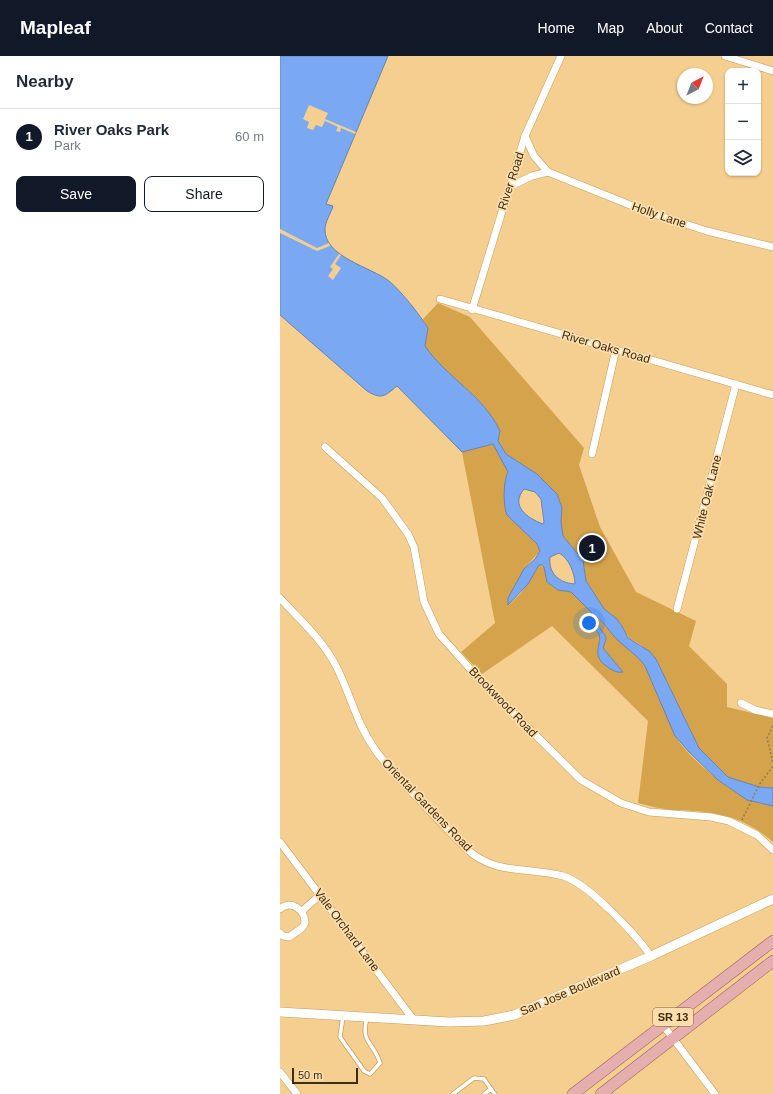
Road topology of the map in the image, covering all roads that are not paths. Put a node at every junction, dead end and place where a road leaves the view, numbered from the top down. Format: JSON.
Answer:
{"nodes":[{"id":1,"x":560,"y":56,"type":"edge"},
{"id":2,"x":725,"y":56,"type":"edge"},
{"id":3,"x":773,"y":71,"type":"edge"},
{"id":4,"x":526,"y":136,"type":"junction"},
{"id":5,"x":548,"y":172,"type":"junction"},
{"id":6,"x":509,"y":187,"type":"junction"},
{"id":7,"x":773,"y":247,"type":"edge"},
{"id":8,"x":440,"y":299,"type":"dead end"},
{"id":9,"x":472,"y":310,"type":"junction"},
{"id":10,"x":616,"y":350,"type":"junction"},
{"id":11,"x":736,"y":384,"type":"junction"},
{"id":12,"x":773,"y":395,"type":"edge"},
{"id":13,"x":324,"y":447,"type":"dead end"},
{"id":14,"x":592,"y":454,"type":"dead end"},
{"id":15,"x":280,"y":598,"type":"edge"},
{"id":16,"x":677,"y":609,"type":"dead end"},
{"id":17,"x":741,"y":702,"type":"dead end"},
{"id":18,"x":773,"y":714,"type":"edge"},
{"id":19,"x":280,"y":842,"type":"edge"},
{"id":20,"x":773,"y":850,"type":"edge"},
{"id":21,"x":320,"y":895,"type":"junction"},
{"id":22,"x":773,"y":899,"type":"edge"},
{"id":23,"x":280,"y":909,"type":"edge"},
{"id":24,"x":302,"y":911,"type":"junction"},
{"id":25,"x":280,"y":933,"type":"edge"},
{"id":26,"x":773,"y":941,"type":"edge"},
{"id":27,"x":651,"y":956,"type":"junction"},
{"id":28,"x":773,"y":961,"type":"edge"},
{"id":29,"x":280,"y":1012,"type":"edge"},
{"id":30,"x":343,"y":1016,"type":"junction"},
{"id":31,"x":367,"y":1017,"type":"junction"},
{"id":32,"x":413,"y":1019,"type":"junction"},
{"id":33,"x":663,"y":1025,"type":"junction"},
{"id":34,"x":673,"y":1039,"type":"junction"},
{"id":35,"x":280,"y":1072,"type":"edge"},
{"id":36,"x":491,"y":1089,"type":"junction"},
{"id":37,"x":297,"y":1094,"type":"edge"},
{"id":38,"x":453,"y":1094,"type":"edge"},
{"id":39,"x":484,"y":1094,"type":"edge"},
{"id":40,"x":495,"y":1094,"type":"edge"},
{"id":41,"x":574,"y":1094,"type":"edge"},
{"id":42,"x":601,"y":1094,"type":"edge"},
{"id":43,"x":716,"y":1094,"type":"edge"}],
"edges":[{"from":1,"to":4,"type":"street","name":"River Road"},
{"from":2,"to":3,"type":"street"},
{"from":4,"to":5,"type":"street","name":"Holly Lane"},
{"from":4,"to":6,"type":"street","name":"River Road"},
{"from":5,"to":6,"type":"street"},
{"from":5,"to":7,"type":"street","name":"Holly Lane"},
{"from":6,"to":9,"type":"street","name":"River Road"},
{"from":8,"to":9,"type":"street","name":"River Oaks Road"},
{"from":9,"to":10,"type":"street","name":"River Oaks Road"},
{"from":10,"to":11,"type":"street","name":"River Oaks Road"},
{"from":10,"to":14,"type":"street"},
{"from":11,"to":12,"type":"street","name":"River Oaks Road"},
{"from":11,"to":16,"type":"street","name":"White Oak Lane"},
{"from":13,"to":20,"type":"street","name":"Brookwood Road"},
{"from":15,"to":27,"type":"street","name":"Oriental Gardens Road"},
{"from":17,"to":18,"type":"street"},
{"from":19,"to":21,"type":"street","name":"Vale Orchard Lane"},
{"from":21,"to":24,"type":"street"},
{"from":21,"to":32,"type":"street","name":"Vale Orchard Lane"},
{"from":22,"to":27,"type":"street","name":"San Jose Boulevard"},
{"from":23,"to":24,"type":"street"},
{"from":24,"to":25,"type":"street"},
{"from":26,"to":33,"type":"main road","number":"SR 13"},
{"from":27,"to":32,"type":"street","name":"San Jose Boulevard"},
{"from":28,"to":34,"type":"main road","number":"SR 13"},
{"from":29,"to":30,"type":"street","name":"San Jose Boulevard"},
{"from":30,"to":31,"type":"street","name":"San Jose Boulevard"},
{"from":30,"to":31,"type":"lane"},
{"from":31,"to":32,"type":"street","name":"San Jose Boulevard"},
{"from":33,"to":34,"type":"street"},
{"from":33,"to":41,"type":"main road","number":"SR 13"},
{"from":34,"to":42,"type":"main road","number":"SR 13"},
{"from":34,"to":43,"type":"street"},
{"from":35,"to":37,"type":"street"},
{"from":36,"to":38,"type":"lane"},
{"from":36,"to":39,"type":"lane"},
{"from":36,"to":40,"type":"lane"}]}
